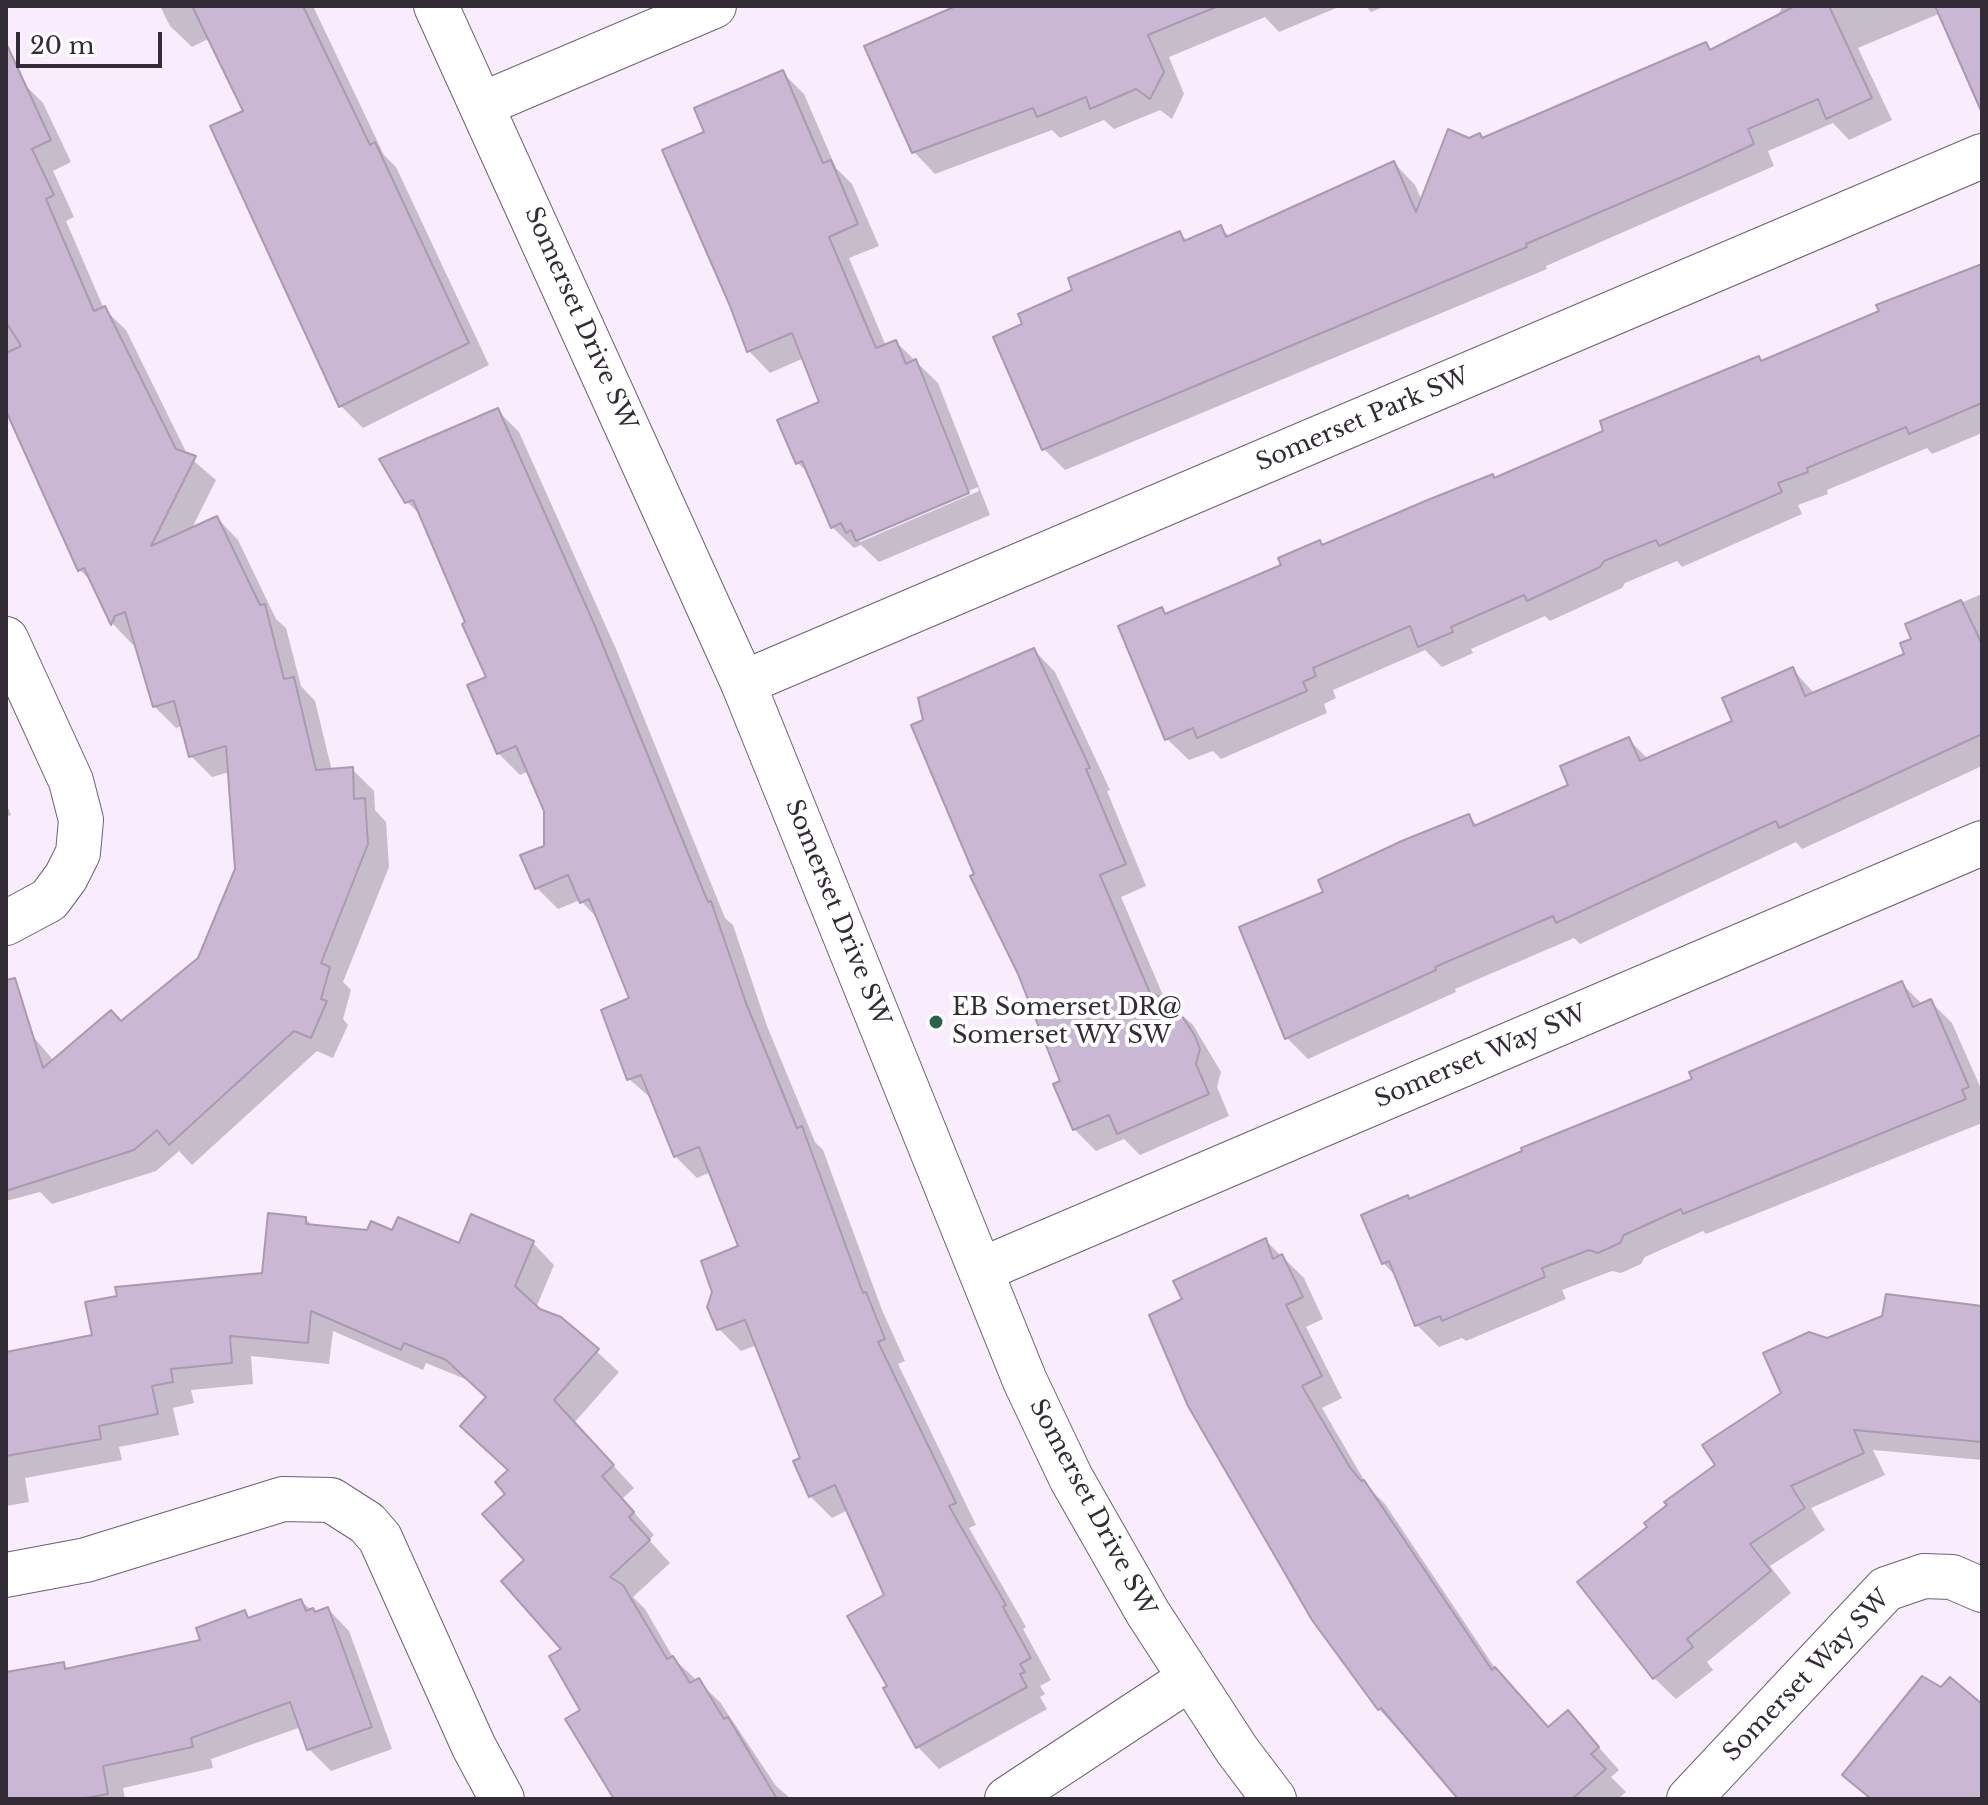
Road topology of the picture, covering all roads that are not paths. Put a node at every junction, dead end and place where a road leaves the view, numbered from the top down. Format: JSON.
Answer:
{"nodes":[{"id":1,"x":436,"y":6,"type":"edge"},
{"id":2,"x":714,"y":6,"type":"edge"},
{"id":3,"x":483,"y":104,"type":"junction"},
{"id":4,"x":1982,"y":156,"type":"edge"},
{"id":5,"x":6,"y":639,"type":"edge"},
{"id":6,"x":743,"y":683,"type":"junction"},
{"id":7,"x":1982,"y":843,"type":"edge"},
{"id":8,"x":6,"y":923,"type":"edge"},
{"id":9,"x":981,"y":1270,"type":"junction"},
{"id":10,"x":6,"y":1575,"type":"edge"},
{"id":11,"x":1982,"y":1590,"type":"edge"},
{"id":12,"x":1189,"y":1679,"type":"junction"},
{"id":13,"x":502,"y":1799,"type":"edge"},
{"id":14,"x":1007,"y":1799,"type":"edge"},
{"id":15,"x":1274,"y":1799,"type":"edge"},
{"id":16,"x":1689,"y":1799,"type":"edge"}],
"edges":[{"from":1,"to":3,"type":"street","name":"Somerset Drive SW"},
{"from":2,"to":3,"type":"street"},
{"from":3,"to":6,"type":"street","name":"Somerset Drive SW"},
{"from":4,"to":6,"type":"street","name":"Somerset Park SW"},
{"from":5,"to":8,"type":"street"},
{"from":6,"to":9,"type":"street","name":"Somerset Drive SW"},
{"from":7,"to":9,"type":"street","name":"Somerset Way SW"},
{"from":9,"to":12,"type":"street","name":"Somerset Drive SW"},
{"from":10,"to":13,"type":"street"},
{"from":11,"to":16,"type":"street","name":"Somerset Way SW"},
{"from":12,"to":14,"type":"street"},
{"from":12,"to":15,"type":"street","name":"Somerset Drive SW"}]}
